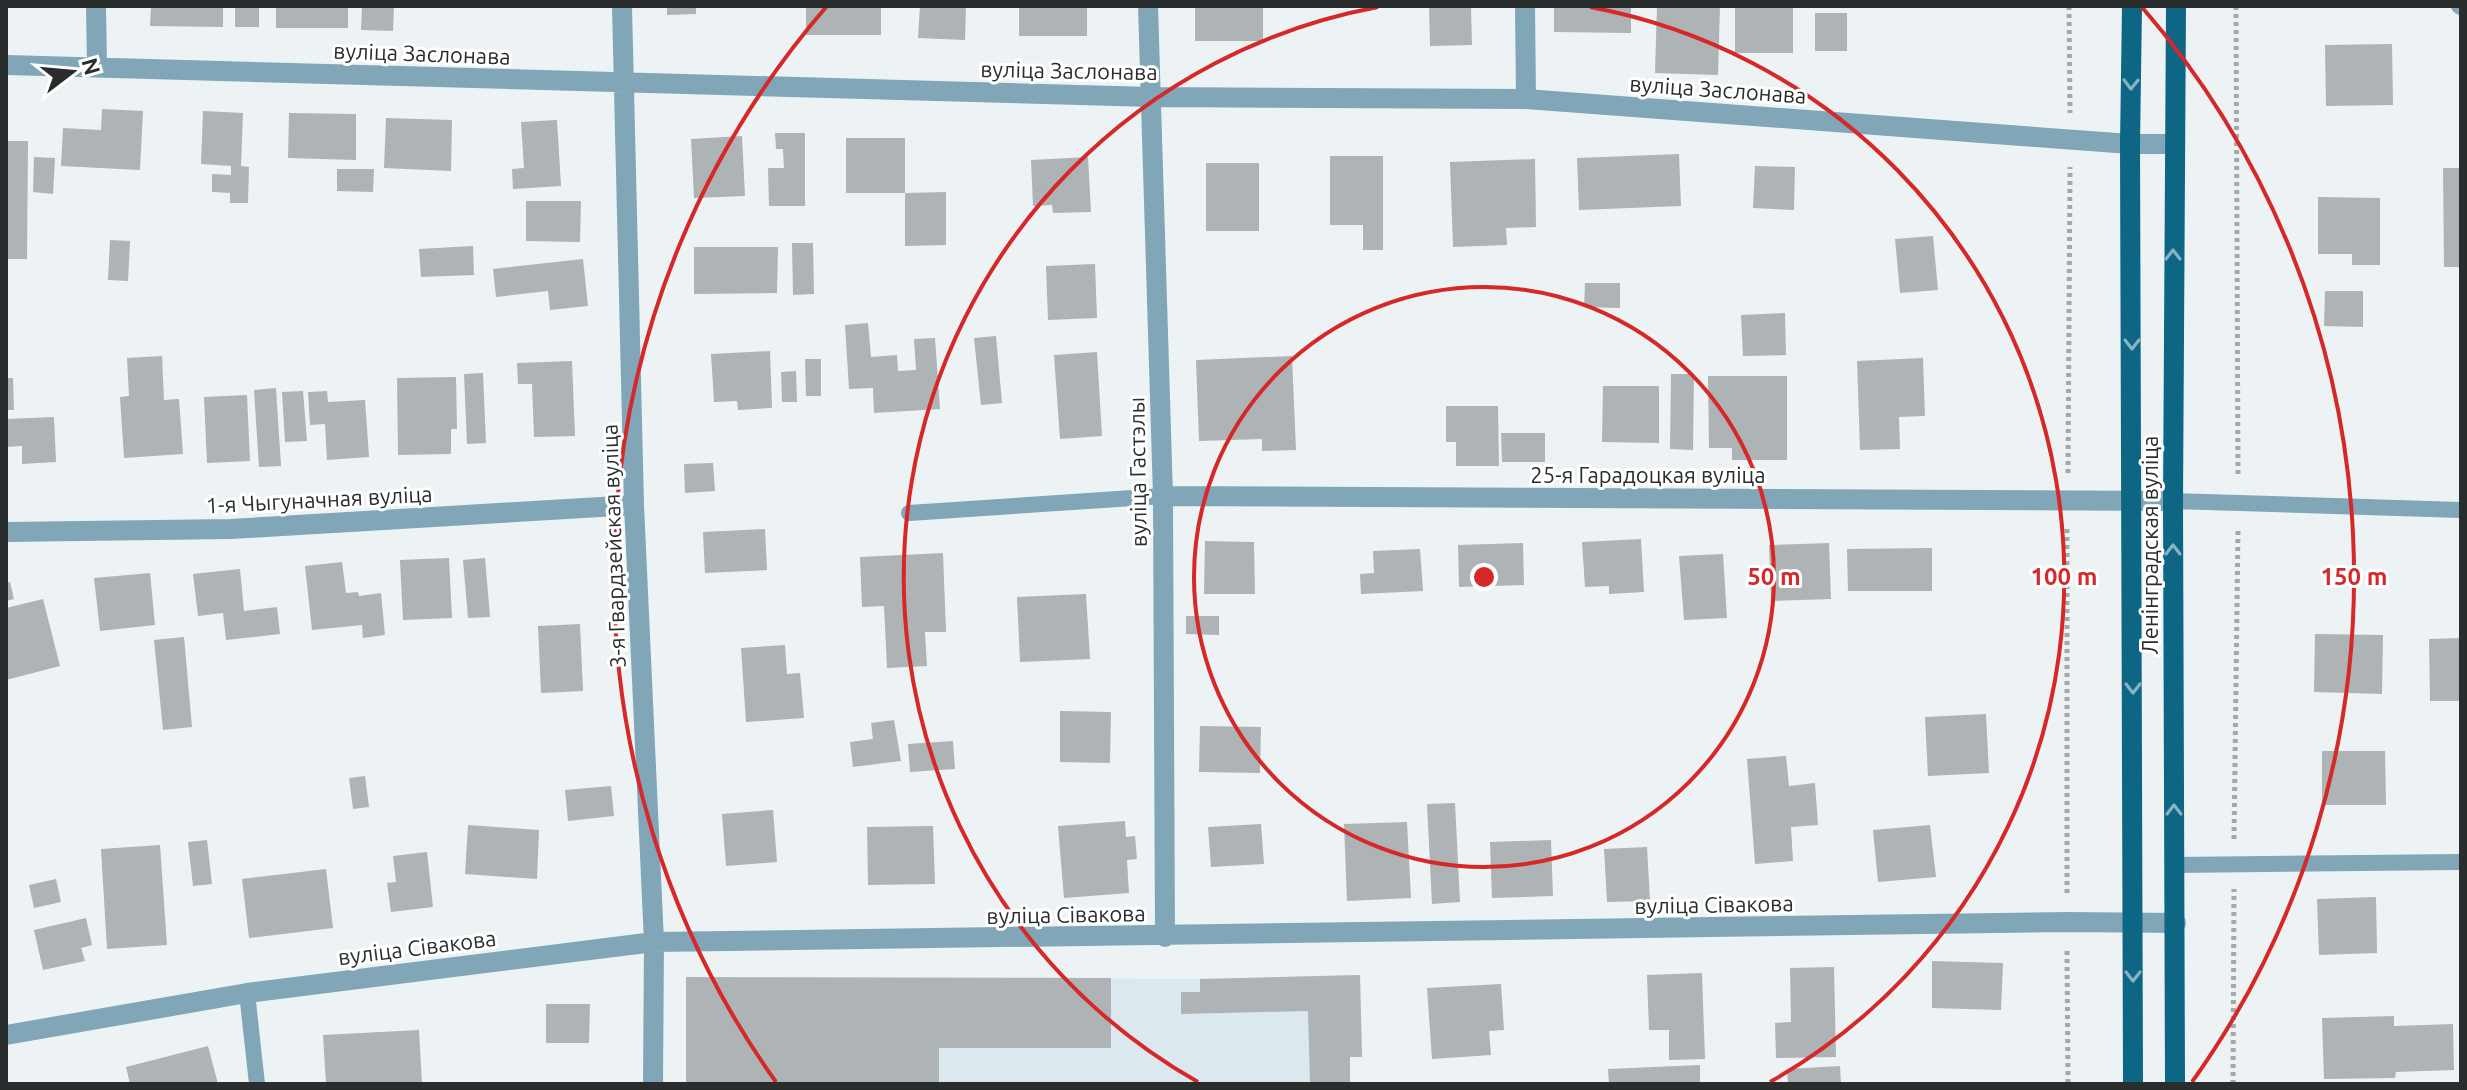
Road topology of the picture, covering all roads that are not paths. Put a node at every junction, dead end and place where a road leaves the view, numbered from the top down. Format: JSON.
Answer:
{"nodes":[{"id":1,"x":96,"y":6,"type":"edge"},
{"id":2,"x":622,"y":6,"type":"edge"},
{"id":3,"x":1148,"y":6,"type":"edge"},
{"id":4,"x":1525,"y":6,"type":"edge"},
{"id":5,"x":2132,"y":6,"type":"edge"},
{"id":6,"x":2176,"y":6,"type":"edge"},
{"id":7,"x":6,"y":65,"type":"edge"},
{"id":8,"x":97,"y":66,"type":"junction"},
{"id":9,"x":622,"y":83,"type":"junction"},
{"id":10,"x":1151,"y":97,"type":"junction"},
{"id":11,"x":1526,"y":99,"type":"junction"},
{"id":12,"x":2130,"y":144,"type":"junction"},
{"id":13,"x":2174,"y":144,"type":"junction"},
{"id":14,"x":1163,"y":496,"type":"junction"},
{"id":15,"x":2133,"y":500,"type":"junction"},
{"id":16,"x":2173,"y":501,"type":"junction"},
{"id":17,"x":634,"y":505,"type":"junction"},
{"id":18,"x":2461,"y":510,"type":"edge"},
{"id":19,"x":909,"y":513,"type":"dead end"},
{"id":20,"x":6,"y":532,"type":"edge"},
{"id":21,"x":2461,"y":862,"type":"edge"},
{"id":22,"x":2174,"y":865,"type":"junction"},
{"id":23,"x":2134,"y":923,"type":"junction"},
{"id":24,"x":2176,"y":923,"type":"junction"},
{"id":25,"x":1165,"y":937,"type":"junction"},
{"id":26,"x":654,"y":942,"type":"junction"},
{"id":27,"x":247,"y":993,"type":"junction"},
{"id":28,"x":6,"y":1035,"type":"edge"},
{"id":29,"x":257,"y":1084,"type":"edge"},
{"id":30,"x":653,"y":1084,"type":"edge"},
{"id":31,"x":2133,"y":1084,"type":"edge"},
{"id":32,"x":2175,"y":1084,"type":"edge"}],
"edges":[{"from":1,"to":8,"type":"street"},
{"from":2,"to":9,"type":"street","name":"3-я Гвардзейская вуліца"},
{"from":3,"to":10,"type":"street","name":"вуліца Гастэлы"},
{"from":4,"to":11,"type":"street"},
{"from":5,"to":12,"type":"main road","name":"Ленінградская вуліца","one_way":true},
{"from":6,"to":13,"type":"main road","name":"Ленінградская вуліца"},
{"from":7,"to":8,"type":"street","name":"вуліца Заслонава"},
{"from":8,"to":9,"type":"street","name":"вуліца Заслонава"},
{"from":9,"to":10,"type":"street","name":"вуліца Заслонава"},
{"from":9,"to":17,"type":"street","name":"3-я Гвардзейская вуліца"},
{"from":10,"to":11,"type":"street","name":"вуліца Заслонава"},
{"from":10,"to":14,"type":"street","name":"вуліца Гастэлы"},
{"from":11,"to":12,"type":"street","name":"вуліца Заслонава"},
{"from":12,"to":13,"type":"street","name":"вуліца Заслонава"},
{"from":12,"to":15,"type":"main road","name":"Ленінградская вуліца","one_way":true},
{"from":16,"to":13,"type":"main road","name":"Ленінградская вуліца","one_way":true},
{"from":14,"to":15,"type":"street","name":"25-я Гарадоцкая вуліца"},
{"from":14,"to":19,"type":"lane"},
{"from":14,"to":25,"type":"street","name":"вуліца Гастэлы"},
{"from":15,"to":16,"type":"street","name":"25-я Гарадоцкая вуліца"},
{"from":15,"to":23,"type":"main road","name":"Ленінградская вуліца","one_way":true},
{"from":16,"to":18,"type":"lane"},
{"from":22,"to":16,"type":"main road","name":"Ленінградская вуліца","one_way":true},
{"from":17,"to":20,"type":"street","name":"1-я Чыгуначная вуліца"},
{"from":17,"to":26,"type":"street","name":"3-я Гвардзейская вуліца"},
{"from":21,"to":22,"type":"lane"},
{"from":22,"to":24,"type":"main road","name":"Ленінградская вуліца"},
{"from":23,"to":24,"type":"street","name":"вуліца Сівакова"},
{"from":23,"to":25,"type":"street","name":"вуліца Сівакова"},
{"from":23,"to":31,"type":"main road","name":"Ленінградская вуліца","one_way":true},
{"from":24,"to":32,"type":"main road","name":"Ленінградская вуліца"},
{"from":25,"to":26,"type":"street","name":"вуліца Сівакова"},
{"from":26,"to":27,"type":"street","name":"вуліца Сівакова"},
{"from":26,"to":30,"type":"street","name":"3-я Гвардзейская вуліца"},
{"from":27,"to":28,"type":"street","name":"вуліца Сівакова"},
{"from":27,"to":29,"type":"lane"}]}
